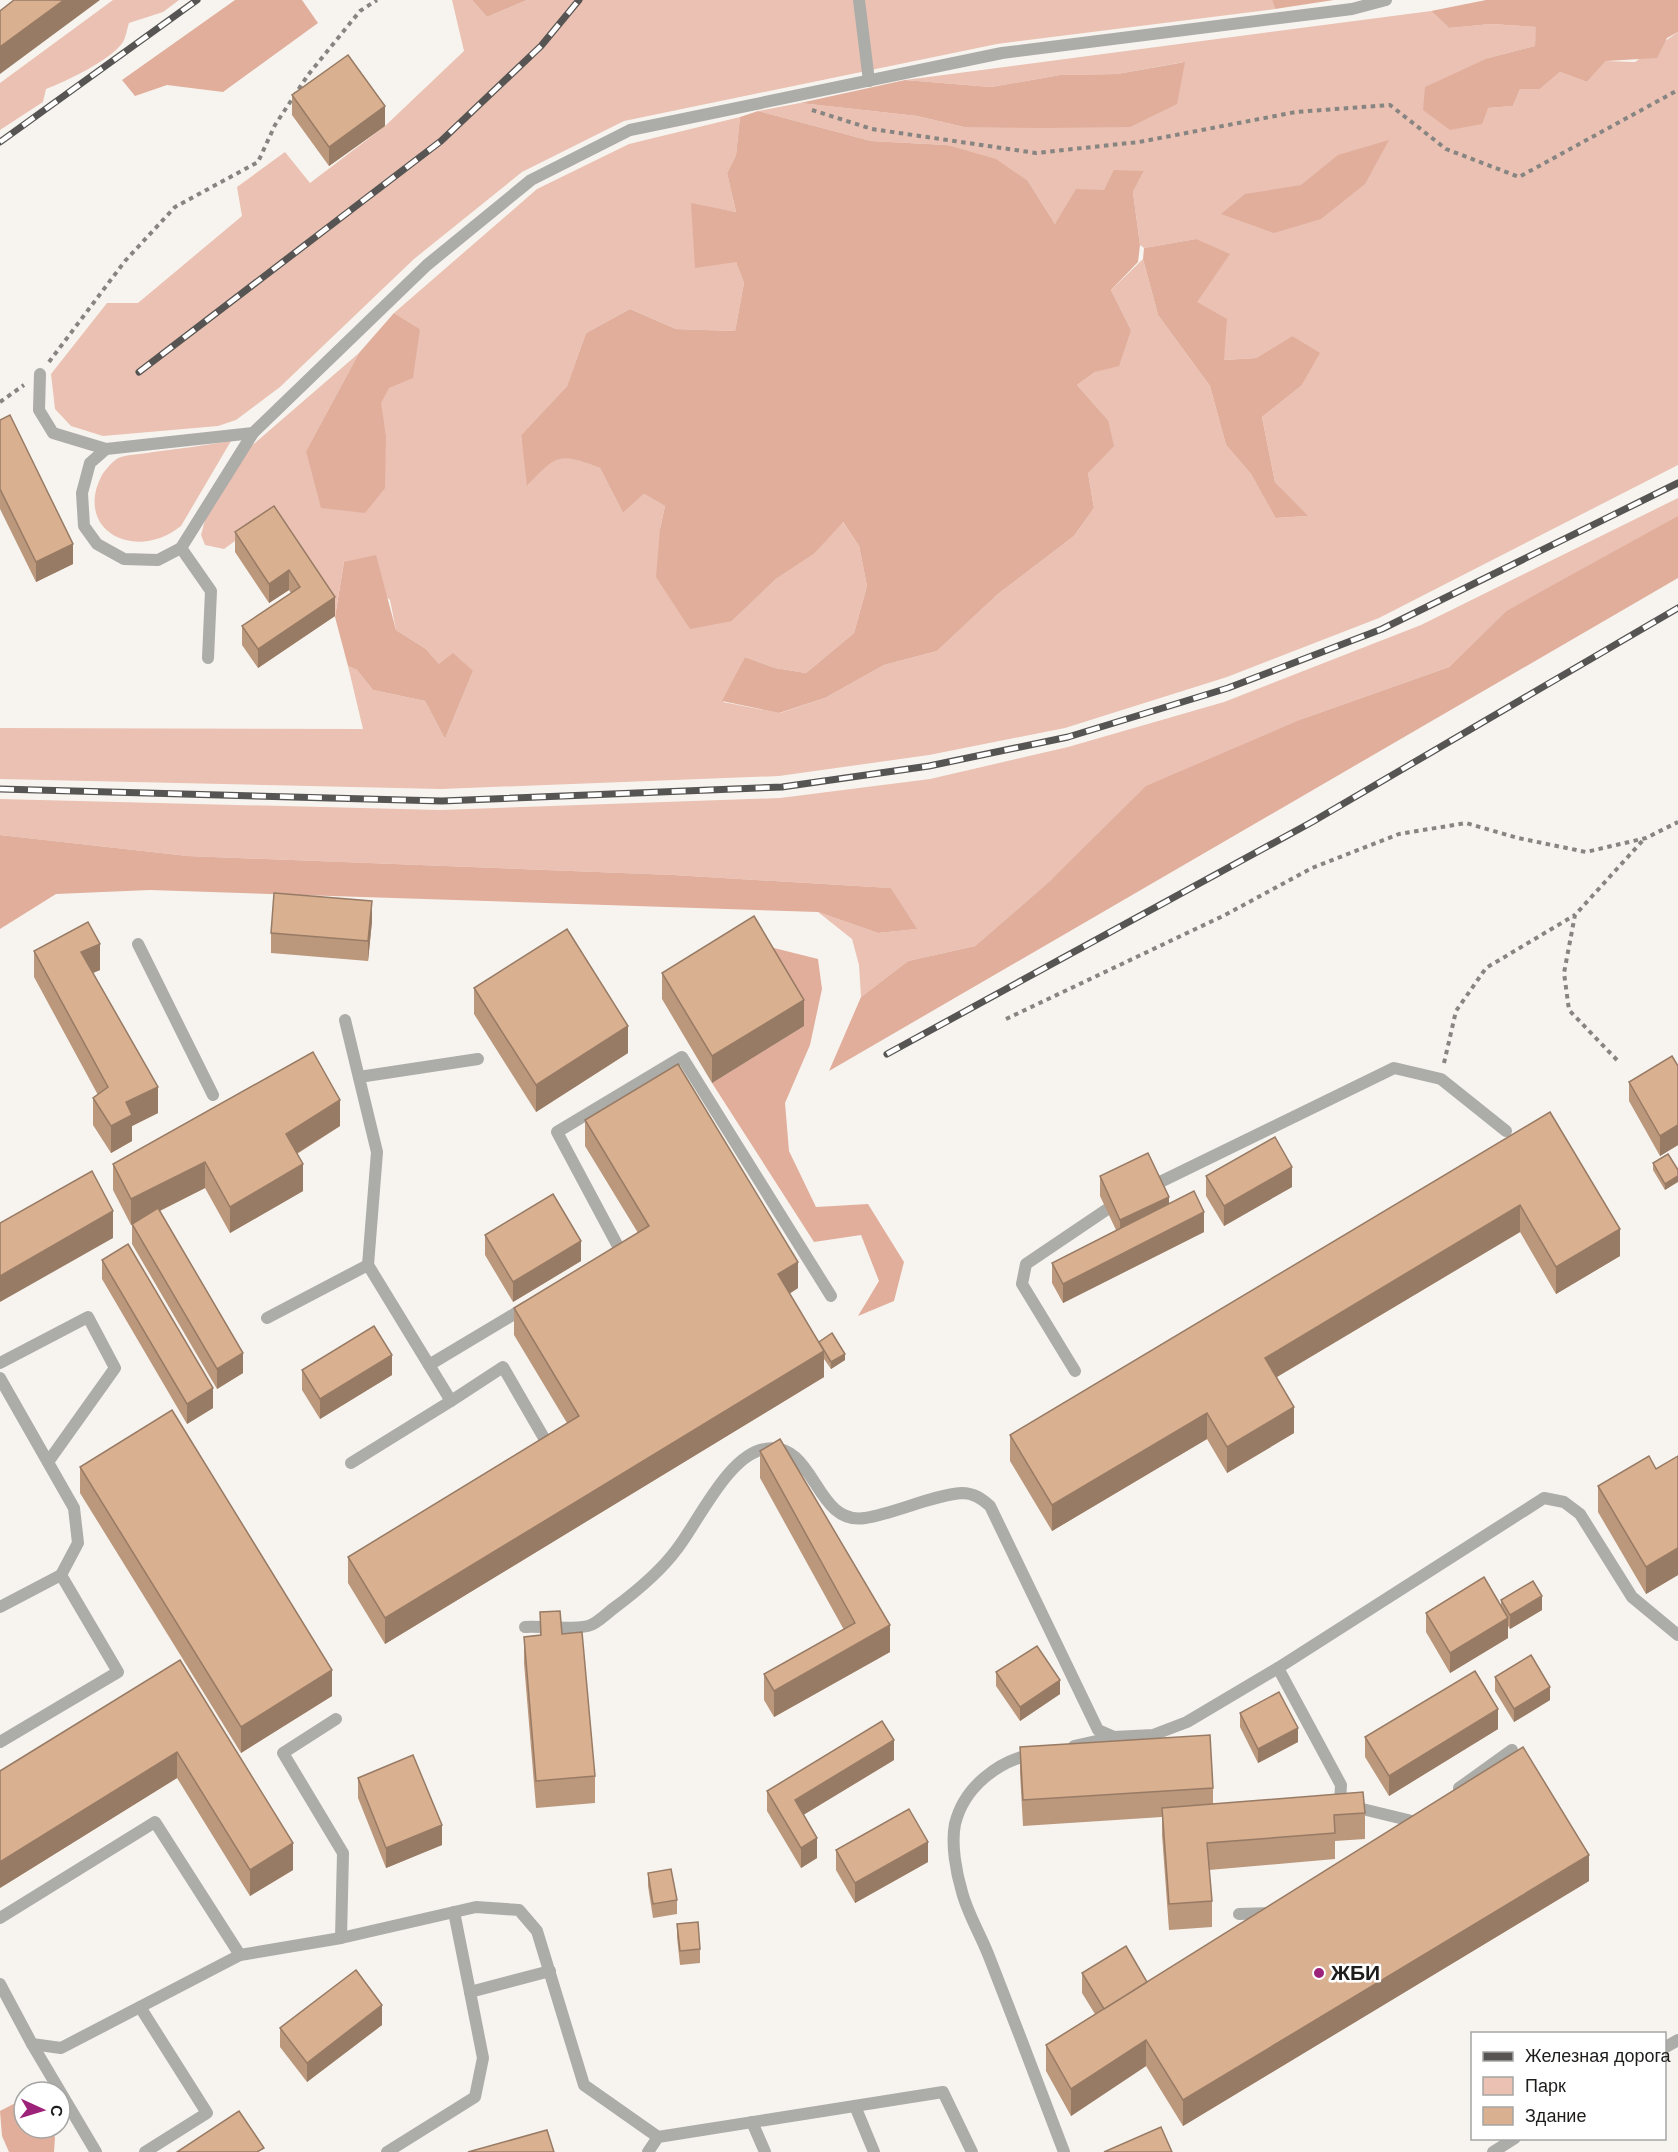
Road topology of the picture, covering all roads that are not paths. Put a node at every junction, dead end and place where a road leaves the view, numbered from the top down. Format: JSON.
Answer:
{"nodes":[{"id":1,"x":859,"y":0,"type":"edge"},
{"id":2,"x":1386,"y":0,"type":"edge"},
{"id":3,"x":869,"y":81,"type":"junction"},
{"id":4,"x":40,"y":374,"type":"road end"},
{"id":5,"x":253,"y":433,"type":"junction"},
{"id":6,"x":106,"y":449,"type":"junction"},
{"id":7,"x":181,"y":548,"type":"junction"},
{"id":8,"x":208,"y":658,"type":"dead end"},
{"id":9,"x":138,"y":944,"type":"dead end"},
{"id":10,"x":345,"y":1020,"type":"dead end"},
{"id":11,"x":478,"y":1059,"type":"dead end"},
{"id":12,"x":359,"y":1077,"type":"junction"},
{"id":13,"x":213,"y":1095,"type":"dead end"},
{"id":14,"x":1506,"y":1131,"type":"dead end"},
{"id":15,"x":1154,"y":1185,"type":"edge"},
{"id":16,"x":1106,"y":1210,"type":"edge"},
{"id":17,"x":600,"y":1262,"type":"edge"},
{"id":18,"x":368,"y":1265,"type":"junction"},
{"id":19,"x":831,"y":1296,"type":"dead end"},
{"id":20,"x":539,"y":1298,"type":"edge"},
{"id":21,"x":267,"y":1318,"type":"dead end"},
{"id":22,"x":0,"y":1363,"type":"edge"},
{"id":23,"x":429,"y":1365,"type":"junction"},
{"id":24,"x":1075,"y":1371,"type":"dead end"},
{"id":25,"x":0,"y":1378,"type":"edge"},
{"id":26,"x":451,"y":1401,"type":"junction"},
{"id":27,"x":544,"y":1437,"type":"edge"},
{"id":28,"x":48,"y":1462,"type":"junction"},
{"id":29,"x":351,"y":1463,"type":"dead end"},
{"id":30,"x":61,"y":1575,"type":"junction"},
{"id":31,"x":0,"y":1607,"type":"edge"},
{"id":32,"x":525,"y":1627,"type":"dead end"},
{"id":33,"x":1678,"y":1635,"type":"edge"},
{"id":34,"x":1278,"y":1668,"type":"junction"},
{"id":35,"x":336,"y":1719,"type":"dead end"},
{"id":36,"x":1114,"y":1737,"type":"junction"},
{"id":37,"x":0,"y":1742,"type":"edge"},
{"id":38,"x":1512,"y":1750,"type":"dead end"},
{"id":39,"x":1448,"y":1796,"type":"edge"},
{"id":40,"x":1340,"y":1803,"type":"junction"},
{"id":41,"x":1317,"y":1804,"type":"edge"},
{"id":42,"x":1412,"y":1821,"type":"edge"},
{"id":43,"x":454,"y":1912,"type":"junction"},
{"id":44,"x":1286,"y":1913,"type":"edge"},
{"id":45,"x":1239,"y":1914,"type":"dead end"},
{"id":46,"x":0,"y":1918,"type":"edge"},
{"id":47,"x":341,"y":1938,"type":"junction"},
{"id":48,"x":240,"y":1955,"type":"junction"},
{"id":49,"x":550,"y":1971,"type":"junction"},
{"id":50,"x":0,"y":1984,"type":"edge"},
{"id":51,"x":470,"y":1992,"type":"junction"},
{"id":52,"x":140,"y":2007,"type":"junction"},
{"id":53,"x":33,"y":2044,"type":"junction"},
{"id":54,"x":855,"y":2106,"type":"junction"},
{"id":55,"x":752,"y":2122,"type":"junction"},
{"id":56,"x":658,"y":2137,"type":"junction"},
{"id":57,"x":1513,"y":2140,"type":"edge"},
{"id":58,"x":96,"y":2152,"type":"edge"},
{"id":59,"x":145,"y":2152,"type":"edge"},
{"id":60,"x":387,"y":2152,"type":"edge"},
{"id":61,"x":648,"y":2152,"type":"edge"},
{"id":62,"x":765,"y":2152,"type":"edge"},
{"id":63,"x":874,"y":2152,"type":"edge"},
{"id":64,"x":972,"y":2152,"type":"edge"},
{"id":65,"x":1064,"y":2152,"type":"edge"},
{"id":66,"x":1492,"y":2152,"type":"edge"}],
"edges":[{"from":1,"to":3,"type":"lane"},
{"from":2,"to":3,"type":"lane"},
{"from":3,"to":5,"type":"lane"},
{"from":4,"to":6,"type":"lane"},
{"from":5,"to":6,"type":"lane"},
{"from":5,"to":7,"type":"lane"},
{"from":6,"to":7,"type":"lane"},
{"from":7,"to":8,"type":"lane"},
{"from":9,"to":13,"type":"lane"},
{"from":10,"to":12,"type":"lane"},
{"from":11,"to":12,"type":"lane"},
{"from":12,"to":18,"type":"lane"},
{"from":14,"to":15,"type":"lane"},
{"from":16,"to":24,"type":"lane"},
{"from":17,"to":19,"type":"lane"},
{"from":18,"to":21,"type":"lane"},
{"from":18,"to":23,"type":"lane"},
{"from":20,"to":23,"type":"lane"},
{"from":22,"to":28,"type":"lane"},
{"from":23,"to":26,"type":"lane"},
{"from":25,"to":28,"type":"lane"},
{"from":26,"to":27,"type":"lane"},
{"from":26,"to":29,"type":"lane"},
{"from":28,"to":30,"type":"lane"},
{"from":30,"to":31,"type":"lane"},
{"from":30,"to":37,"type":"lane"},
{"from":32,"to":36,"type":"lane"},
{"from":33,"to":34,"type":"lane"},
{"from":34,"to":36,"type":"lane"},
{"from":34,"to":40,"type":"lane"},
{"from":35,"to":47,"type":"lane"},
{"from":36,"to":65,"type":"lane"},
{"from":38,"to":39,"type":"lane"},
{"from":40,"to":41,"type":"lane"},
{"from":40,"to":42,"type":"lane"},
{"from":43,"to":47,"type":"lane"},
{"from":43,"to":49,"type":"lane"},
{"from":43,"to":51,"type":"lane"},
{"from":44,"to":45,"type":"lane"},
{"from":46,"to":48,"type":"lane"},
{"from":47,"to":48,"type":"lane"},
{"from":48,"to":52,"type":"lane"},
{"from":49,"to":51,"type":"lane"},
{"from":49,"to":56,"type":"lane"},
{"from":50,"to":53,"type":"lane"},
{"from":51,"to":60,"type":"lane"},
{"from":52,"to":53,"type":"lane"},
{"from":52,"to":59,"type":"lane"},
{"from":53,"to":58,"type":"lane"},
{"from":54,"to":55,"type":"lane"},
{"from":54,"to":63,"type":"lane"},
{"from":54,"to":64,"type":"lane"},
{"from":55,"to":56,"type":"lane"},
{"from":55,"to":62,"type":"lane"},
{"from":56,"to":61,"type":"lane"},
{"from":57,"to":66,"type":"lane"}]}
